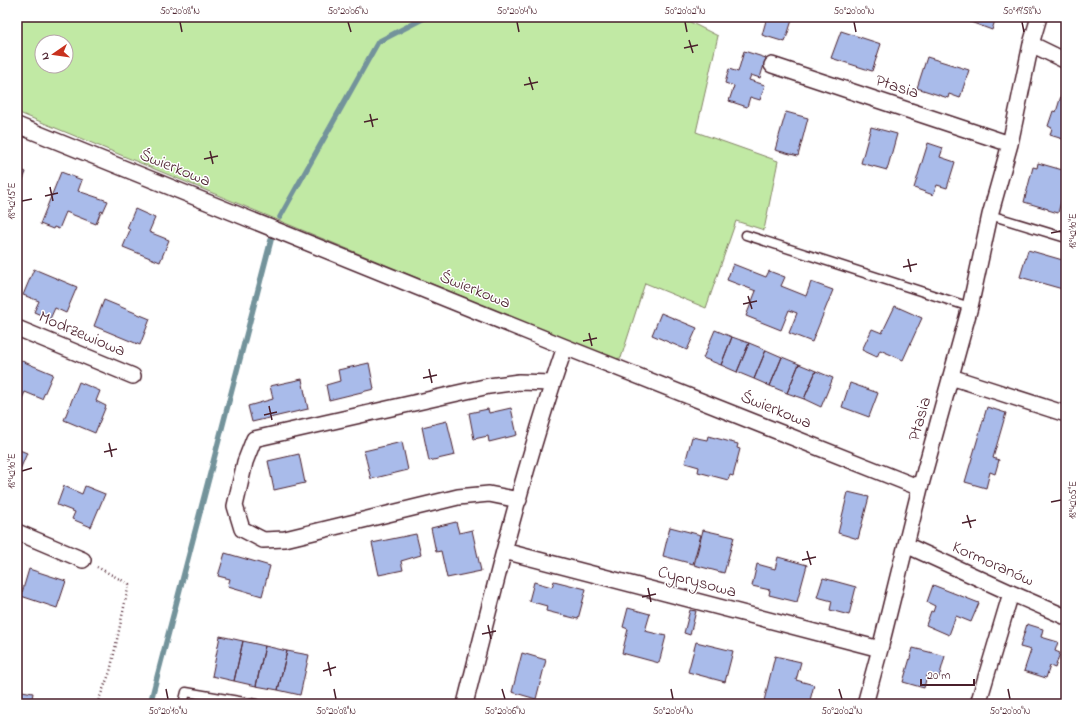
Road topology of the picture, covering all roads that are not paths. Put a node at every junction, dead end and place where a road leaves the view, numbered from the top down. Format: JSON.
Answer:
{"nodes":[{"id":1,"x":1039,"y":17,"type":"edge"},
{"id":2,"x":1031,"y":44,"type":"junction"},
{"id":3,"x":1066,"y":61,"type":"edge"},
{"id":4,"x":772,"y":65,"type":"dead end"},
{"id":5,"x":17,"y":124,"type":"edge"},
{"id":6,"x":1010,"y":144,"type":"junction"},
{"id":7,"x":990,"y":215,"type":"junction"},
{"id":8,"x":746,"y":236,"type":"dead end"},
{"id":9,"x":1066,"y":238,"type":"edge"},
{"id":10,"x":970,"y":307,"type":"junction"},
{"id":11,"x":17,"y":328,"type":"edge"},
{"id":12,"x":565,"y":347,"type":"junction"},
{"id":13,"x":133,"y":376,"type":"dead end"},
{"id":14,"x":951,"y":377,"type":"junction"},
{"id":15,"x":552,"y":383,"type":"junction"},
{"id":16,"x":1066,"y":414,"type":"edge"},
{"id":17,"x":920,"y":488,"type":"junction"},
{"id":18,"x":519,"y":500,"type":"junction"},
{"id":19,"x":17,"y":532,"type":"edge"},
{"id":20,"x":906,"y":546,"type":"junction"},
{"id":21,"x":504,"y":551,"type":"junction"},
{"id":22,"x":83,"y":560,"type":"road end"},
{"id":23,"x":1011,"y":593,"type":"junction"},
{"id":24,"x":1066,"y":617,"type":"edge"},
{"id":25,"x":880,"y":649,"type":"junction"},
{"id":26,"x":183,"y":704,"type":"edge"},
{"id":27,"x":256,"y":704,"type":"edge"},
{"id":28,"x":465,"y":704,"type":"edge"},
{"id":29,"x":865,"y":704,"type":"edge"},
{"id":30,"x":978,"y":704,"type":"edge"}],
"edges":[{"from":1,"to":2,"type":"street","name":"Ptasia"},
{"from":2,"to":3,"type":"street"},
{"from":2,"to":6,"type":"street","name":"Ptasia"},
{"from":4,"to":6,"type":"street","name":"Ptasia"},
{"from":5,"to":12,"type":"street","name":"Świerkowa"},
{"from":6,"to":7,"type":"street","name":"Ptasia"},
{"from":7,"to":9,"type":"lane"},
{"from":7,"to":10,"type":"street","name":"Ptasia"},
{"from":8,"to":10,"type":"lane"},
{"from":10,"to":14,"type":"street","name":"Ptasia"},
{"from":11,"to":13,"type":"street","name":"Modrzewiowa"},
{"from":12,"to":15,"type":"street"},
{"from":12,"to":17,"type":"street","name":"Świerkowa"},
{"from":14,"to":16,"type":"street"},
{"from":14,"to":17,"type":"street","name":"Ptasia"},
{"from":15,"to":18,"type":"street"},
{"from":15,"to":18,"type":"street"},
{"from":17,"to":20,"type":"street","name":"Ptasia"},
{"from":18,"to":21,"type":"street"},
{"from":19,"to":22,"type":"street"},
{"from":20,"to":23,"type":"street","name":"Kormoranów"},
{"from":20,"to":25,"type":"street","name":"Ptasia"},
{"from":21,"to":25,"type":"street","name":"Cyprysowa"},
{"from":21,"to":28,"type":"street"},
{"from":23,"to":24,"type":"street","name":"Kormoranów"},
{"from":23,"to":30,"type":"street"},
{"from":25,"to":29,"type":"street","name":"Ptasia"},
{"from":26,"to":27,"type":"lane"}]}
